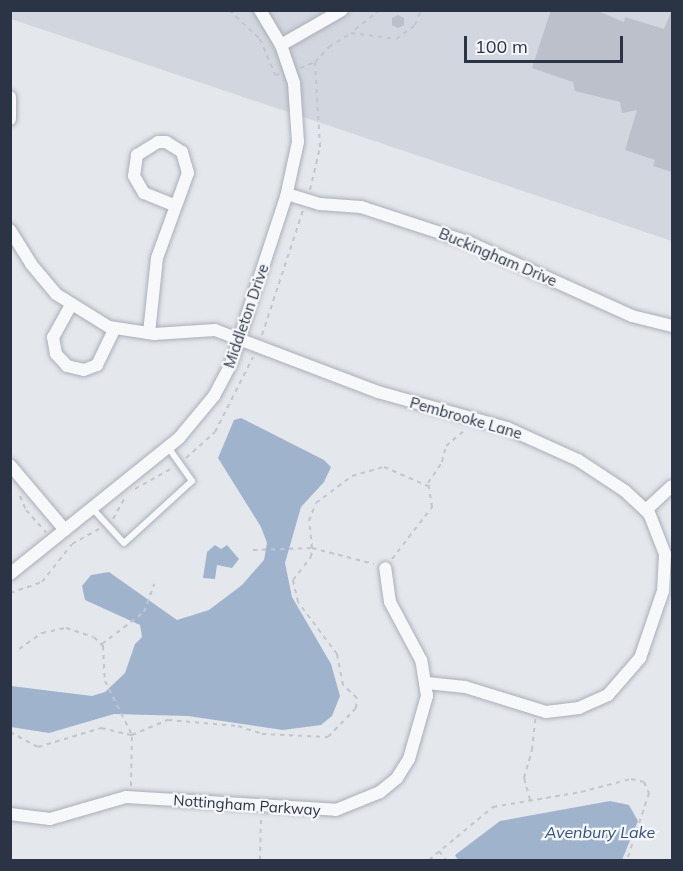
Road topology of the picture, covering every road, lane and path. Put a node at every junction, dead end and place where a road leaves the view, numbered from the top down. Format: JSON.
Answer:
{"nodes":[{"id":1,"x":229,"y":10,"type":"edge"},
{"id":2,"x":260,"y":10,"type":"edge"},
{"id":3,"x":342,"y":10,"type":"edge"},
{"id":4,"x":380,"y":10,"type":"edge"},
{"id":5,"x":421,"y":10,"type":"edge"},
{"id":6,"x":351,"y":33,"type":"junction"},
{"id":7,"x":281,"y":45,"type":"junction"},
{"id":8,"x":315,"y":62,"type":"junction"},
{"id":9,"x":290,"y":72,"type":"junction"},
{"id":10,"x":10,"y":97,"type":"edge"},
{"id":11,"x":10,"y":119,"type":"edge"},
{"id":12,"x":287,"y":194,"type":"junction"},
{"id":13,"x":306,"y":201,"type":"junction"},
{"id":14,"x":173,"y":205,"type":"junction"},
{"id":15,"x":10,"y":230,"type":"edge"},
{"id":16,"x":71,"y":305,"type":"junction"},
{"id":17,"x":115,"y":328,"type":"junction"},
{"id":18,"x":672,"y":328,"type":"edge"},
{"id":19,"x":149,"y":333,"type":"junction"},
{"id":20,"x":240,"y":338,"type":"junction"},
{"id":21,"x":258,"y":344,"type":"junction"},
{"id":22,"x":476,"y":418,"type":"junction"},
{"id":23,"x":168,"y":447,"type":"junction"},
{"id":24,"x":179,"y":463,"type":"junction"},
{"id":25,"x":10,"y":465,"type":"edge"},
{"id":26,"x":428,"y":486,"type":"junction"},
{"id":27,"x":672,"y":486,"type":"edge"},
{"id":28,"x":19,"y":491,"type":"dead end"},
{"id":29,"x":92,"y":508,"type":"junction"},
{"id":30,"x":646,"y":510,"type":"junction"},
{"id":31,"x":107,"y":524,"type":"junction"},
{"id":32,"x":65,"y":530,"type":"junction"},
{"id":33,"x":54,"y":539,"type":"junction"},
{"id":34,"x":312,"y":548,"type":"junction"},
{"id":35,"x":253,"y":550,"type":"dead end"},
{"id":36,"x":65,"y":551,"type":"junction"},
{"id":37,"x":385,"y":568,"type":"junction"},
{"id":38,"x":10,"y":574,"type":"edge"},
{"id":39,"x":154,"y":584,"type":"dead end"},
{"id":40,"x":10,"y":593,"type":"edge"},
{"id":41,"x":102,"y":644,"type":"junction"},
{"id":42,"x":19,"y":649,"type":"dead end"},
{"id":43,"x":427,"y":683,"type":"junction"},
{"id":44,"x":536,"y":710,"type":"junction"},
{"id":45,"x":10,"y":732,"type":"edge"},
{"id":46,"x":132,"y":735,"type":"junction"},
{"id":47,"x":132,"y":797,"type":"junction"},
{"id":48,"x":530,"y":800,"type":"junction"},
{"id":49,"x":261,"y":806,"type":"junction"},
{"id":50,"x":10,"y":814,"type":"edge"},
{"id":51,"x":439,"y":851,"type":"junction"},
{"id":52,"x":260,"y":861,"type":"edge"},
{"id":53,"x":429,"y":861,"type":"edge"},
{"id":54,"x":446,"y":861,"type":"edge"},
{"id":55,"x":627,"y":861,"type":"edge"}],
"edges":[{"from":1,"to":9,"type":"path"},
{"from":2,"to":7,"type":"street","name":"Middleton Drive"},
{"from":3,"to":7,"type":"street"},
{"from":4,"to":6,"type":"path"},
{"from":5,"to":6,"type":"path"},
{"from":6,"to":8,"type":"path"},
{"from":7,"to":9,"type":"street","name":"Middleton Drive"},
{"from":8,"to":9,"type":"path"},
{"from":8,"to":13,"type":"path"},
{"from":9,"to":12,"type":"street","name":"Middleton Drive"},
{"from":10,"to":11,"type":"street"},
{"from":12,"to":13,"type":"street","name":"Buckingham Drive"},
{"from":12,"to":20,"type":"street","name":"Middleton Drive"},
{"from":13,"to":18,"type":"street","name":"Buckingham Drive"},
{"from":13,"to":21,"type":"path"},
{"from":14,"to":14,"type":"street"},
{"from":14,"to":19,"type":"street"},
{"from":15,"to":16,"type":"street"},
{"from":16,"to":17,"type":"street"},
{"from":16,"to":17,"type":"street"},
{"from":17,"to":19,"type":"street","name":"Pembrooke Lane"},
{"from":19,"to":20,"type":"street","name":"Pembrooke Lane"},
{"from":20,"to":21,"type":"street","name":"Pembrooke Lane"},
{"from":20,"to":23,"type":"street","name":"Middleton Drive"},
{"from":21,"to":22,"type":"street","name":"Pembrooke Lane"},
{"from":21,"to":24,"type":"path"},
{"from":22,"to":26,"type":"path"},
{"from":22,"to":30,"type":"street","name":"Pembrooke Lane"},
{"from":23,"to":24,"type":"lane"},
{"from":23,"to":29,"type":"street","name":"Middleton Drive"},
{"from":24,"to":31,"type":"path"},
{"from":24,"to":31,"type":"lane"},
{"from":25,"to":32,"type":"street"},
{"from":26,"to":34,"type":"path"},
{"from":26,"to":37,"type":"path"},
{"from":27,"to":30,"type":"street"},
{"from":28,"to":33,"type":"path"},
{"from":29,"to":31,"type":"lane"},
{"from":29,"to":32,"type":"street","name":"Middleton Drive"},
{"from":30,"to":44,"type":"street","name":"Pembrooke Lane"},
{"from":31,"to":36,"type":"path"},
{"from":32,"to":33,"type":"street","name":"Middleton Drive"},
{"from":33,"to":36,"type":"path"},
{"from":33,"to":38,"type":"street","name":"Middleton Drive"},
{"from":34,"to":35,"type":"path"},
{"from":34,"to":37,"type":"path"},
{"from":34,"to":46,"type":"path"},
{"from":36,"to":40,"type":"path"},
{"from":37,"to":43,"type":"street","name":"Nottingham Parkway"},
{"from":39,"to":41,"type":"path"},
{"from":41,"to":42,"type":"path"},
{"from":41,"to":46,"type":"path"},
{"from":43,"to":44,"type":"street","name":"Pembrooke Lane"},
{"from":43,"to":49,"type":"street","name":"Nottingham Parkway"},
{"from":44,"to":48,"type":"path"},
{"from":45,"to":46,"type":"path"},
{"from":46,"to":47,"type":"path"},
{"from":47,"to":49,"type":"street","name":"Nottingham Parkway"},
{"from":47,"to":50,"type":"street","name":"Nottingham Parkway"},
{"from":48,"to":51,"type":"path"},
{"from":48,"to":55,"type":"path"},
{"from":49,"to":52,"type":"path"},
{"from":51,"to":53,"type":"path"},
{"from":51,"to":54,"type":"path"}]}
